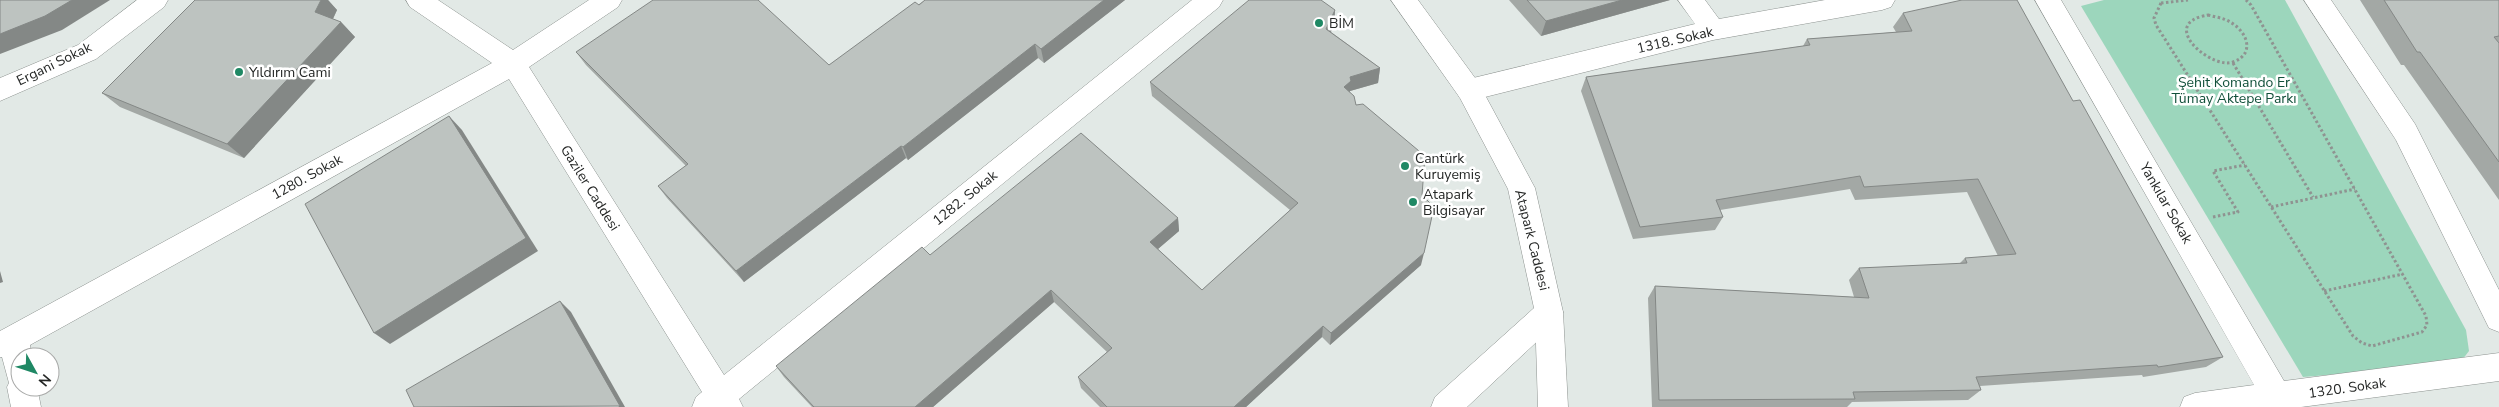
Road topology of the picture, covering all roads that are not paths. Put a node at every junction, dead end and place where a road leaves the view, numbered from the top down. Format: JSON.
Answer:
{"nodes":[{"id":1,"x":155,"y":0,"type":"edge"},
{"id":2,"x":419,"y":0,"type":"edge"},
{"id":3,"x":609,"y":0,"type":"edge"},
{"id":4,"x":1210,"y":0,"type":"edge"},
{"id":5,"x":1404,"y":0,"type":"edge"},
{"id":6,"x":1691,"y":0,"type":"edge"},
{"id":7,"x":1882,"y":0,"type":"edge"},
{"id":8,"x":2048,"y":0,"type":"edge"},
{"id":9,"x":2317,"y":0,"type":"edge"},
{"id":10,"x":1713,"y":30,"type":"junction"},
{"id":11,"x":512,"y":64,"type":"junction"},
{"id":12,"x":0,"y":90,"type":"edge"},
{"id":13,"x":1469,"y":90,"type":"junction"},
{"id":14,"x":1549,"y":312,"type":"junction"},
{"id":15,"x":2499,"y":319,"type":"edge"},
{"id":16,"x":7,"y":342,"type":"edge"},
{"id":17,"x":2499,"y":367,"type":"edge"},
{"id":18,"x":2281,"y":402,"type":"edge"},
{"id":19,"x":719,"y":403,"type":"edge"},
{"id":20,"x":1446,"y":407,"type":"edge"},
{"id":21,"x":1552,"y":407,"type":"edge"},
{"id":22,"x":2195,"y":407,"type":"edge"}],
"edges":[{"from":1,"to":12,"type":"street","name":"Ergani Sokak"},
{"from":2,"to":11,"type":"street","name":"Gaziler Caddesi"},
{"from":3,"to":11,"type":"street","name":"1280. Sokak"},
{"from":4,"to":19,"type":"street","name":"1282. Sokak"},
{"from":5,"to":13,"type":"street","name":"Atapark Caddesi"},
{"from":6,"to":10,"type":"street"},
{"from":7,"to":10,"type":"street","name":"1318. Sokak"},
{"from":8,"to":18,"type":"street","name":"Yankılar Sokak"},
{"from":9,"to":15,"type":"street"},
{"from":10,"to":13,"type":"street","name":"1318. Sokak"},
{"from":11,"to":16,"type":"street","name":"1280. Sokak"},
{"from":11,"to":19,"type":"street","name":"Gaziler Caddesi"},
{"from":13,"to":14,"type":"street","name":"Atapark Caddesi"},
{"from":14,"to":20,"type":"street"},
{"from":14,"to":21,"type":"street","name":"Atapark Caddesi"},
{"from":17,"to":18,"type":"street","name":"1320. Sokak"},
{"from":18,"to":22,"type":"street","name":"1320. Sokak"}]}
